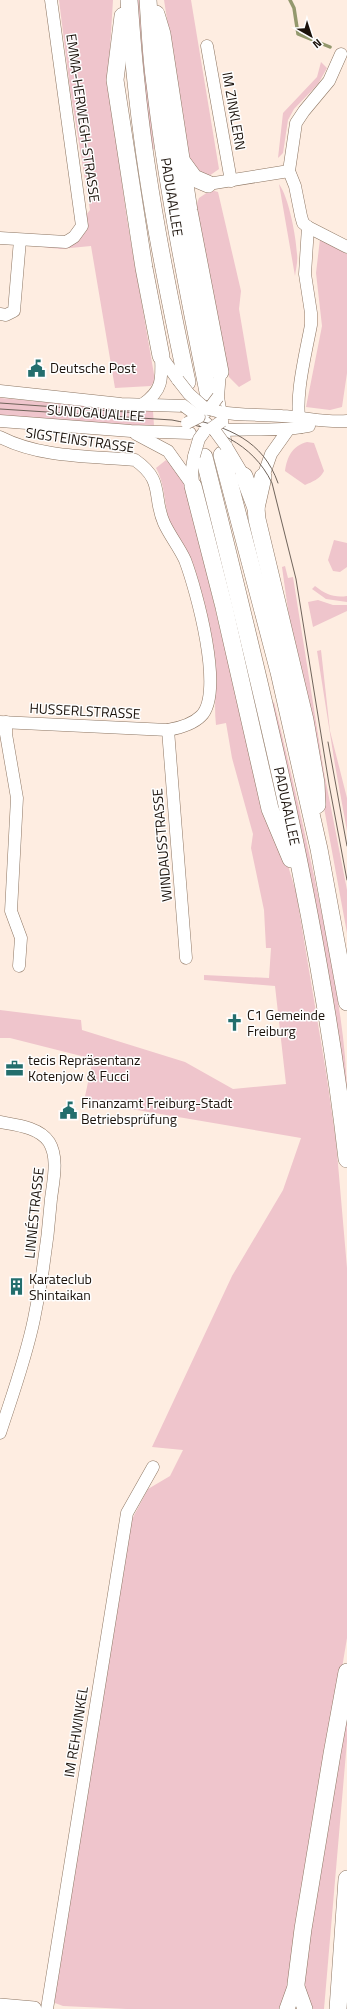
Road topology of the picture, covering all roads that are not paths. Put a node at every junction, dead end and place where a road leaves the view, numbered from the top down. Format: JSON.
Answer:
{"nodes":[{"id":1,"x":52,"y":0,"type":"edge"},
{"id":2,"x":125,"y":0,"type":"edge"},
{"id":3,"x":129,"y":0,"type":"edge"},
{"id":4,"x":149,"y":0,"type":"edge"},
{"id":5,"x":207,"y":46,"type":"dead end"},
{"id":6,"x":341,"y":54,"type":"dead end"},
{"id":7,"x":181,"y":161,"type":"junction"},
{"id":8,"x":289,"y":171,"type":"junction"},
{"id":9,"x":231,"y":180,"type":"junction"},
{"id":10,"x":208,"y":184,"type":"junction"},
{"id":11,"x":189,"y":211,"type":"junction"},
{"id":12,"x":308,"y":227,"type":"junction"},
{"id":13,"x":0,"y":238,"type":"edge"},
{"id":14,"x":20,"y":240,"type":"junction"},
{"id":15,"x":347,"y":246,"type":"edge"},
{"id":16,"x":0,"y":314,"type":"edge"},
{"id":17,"x":161,"y":356,"type":"junction"},
{"id":18,"x":183,"y":381,"type":"junction"},
{"id":19,"x":217,"y":387,"type":"junction"},
{"id":20,"x":0,"y":391,"type":"edge"},
{"id":21,"x":143,"y":404,"type":"junction"},
{"id":22,"x":219,"y":420,"type":"junction"},
{"id":23,"x":0,"y":421,"type":"edge"},
{"id":24,"x":347,"y":421,"type":"edge"},
{"id":25,"x":300,"y":422,"type":"junction"},
{"id":26,"x":288,"y":430,"type":"junction"},
{"id":27,"x":131,"y":431,"type":"junction"},
{"id":28,"x":0,"y":437,"type":"edge"},
{"id":29,"x":199,"y":456,"type":"junction"},
{"id":30,"x":232,"y":460,"type":"junction"},
{"id":31,"x":263,"y":477,"type":"joint"},
{"id":32,"x":194,"y":486,"type":"junction"},
{"id":33,"x":256,"y":508,"type":"junction"},
{"id":34,"x":3,"y":722,"type":"edge"},
{"id":35,"x":168,"y":730,"type":"junction"},
{"id":36,"x":319,"y":849,"type":"junction"},
{"id":37,"x":307,"y":896,"type":"junction"},
{"id":38,"x":186,"y":958,"type":"dead end"},
{"id":39,"x":19,"y":966,"type":"dead end"},
{"id":40,"x":347,"y":1002,"type":"edge"},
{"id":41,"x":0,"y":1122,"type":"edge"},
{"id":42,"x":347,"y":1159,"type":"edge"},
{"id":43,"x":0,"y":1433,"type":"edge"},
{"id":44,"x":152,"y":1467,"type":"dead end"},
{"id":45,"x":347,"y":1672,"type":"edge"},
{"id":46,"x":347,"y":1880,"type":"edge"},
{"id":47,"x":296,"y":1984,"type":"junction"},
{"id":48,"x":1,"y":2007,"type":"edge"},
{"id":49,"x":34,"y":2009,"type":"edge"},
{"id":50,"x":48,"y":2009,"type":"edge"},
{"id":51,"x":287,"y":2009,"type":"edge"},
{"id":52,"x":305,"y":2009,"type":"edge"},
{"id":53,"x":338,"y":2009,"type":"edge"}],
"edges":[{"from":1,"to":14,"type":"street","name":"EMMA-HERWEGH-STRASSE"},
{"from":2,"to":17,"type":"highway"},
{"from":3,"to":18,"type":"highway","name":"PADUAALLEE"},
{"from":4,"to":7,"type":"highway"},
{"from":4,"to":19,"type":"highway","name":"PADUAALLEE"},
{"from":5,"to":9,"type":"street","name":"IM ZINKLERN"},
{"from":6,"to":8,"type":"street"},
{"from":7,"to":10,"type":"highway"},
{"from":7,"to":11,"type":"highway"},
{"from":8,"to":9,"type":"street"},
{"from":8,"to":12,"type":"street"},
{"from":9,"to":10,"type":"street"},
{"from":10,"to":11,"type":"highway"},
{"from":11,"to":19,"type":"highway"},
{"from":12,"to":15,"type":"street"},
{"from":12,"to":25,"type":"street"},
{"from":13,"to":14,"type":"street"},
{"from":14,"to":16,"type":"street"},
{"from":17,"to":18,"type":"street"},
{"from":17,"to":21,"type":"street"},
{"from":18,"to":22,"type":"street","bridge":true},
{"from":19,"to":22,"type":"street"},
{"from":20,"to":21,"type":"street","name":"SUNDGAUALLEE"},
{"from":21,"to":22,"type":"street","name":"SUNDGAUALLEE","bridge":true},
{"from":22,"to":25,"type":"street"},
{"from":22,"to":26,"type":"street"},
{"from":22,"to":27,"type":"street","name":"SUNDGAUALLEE","bridge":true},
{"from":22,"to":29,"type":"street","bridge":true},
{"from":22,"to":30,"type":"street","bridge":true},
{"from":23,"to":27,"type":"street","name":"SUNDGAUALLEE"},
{"from":24,"to":25,"type":"street"},
{"from":25,"to":26,"type":"street"},
{"from":26,"to":31,"type":"street"},
{"from":27,"to":32,"type":"street"},
{"from":28,"to":35,"type":"street","name":"SIGSTEINSTRASSE"},
{"from":29,"to":32,"type":"street"},
{"from":29,"to":37,"type":"highway","name":"PADUAALLEE"},
{"from":30,"to":33,"type":"highway"},
{"from":30,"to":36,"type":"highway","name":"PADUAALLEE"},
{"from":31,"to":33,"type":"highway"},
{"from":32,"to":37,"type":"highway"},
{"from":33,"to":36,"type":"highway"},
{"from":34,"to":35,"type":"street","name":"HUSSERLSTRASSE"},
{"from":34,"to":39,"type":"street"},
{"from":35,"to":38,"type":"street","name":"WINDAUSSTRASSE"},
{"from":36,"to":40,"type":"highway","name":"PADUAALLEE"},
{"from":37,"to":42,"type":"highway","name":"PADUAALLEE"},
{"from":41,"to":43,"type":"street","name":"LINNÉSTRASSE"},
{"from":44,"to":50,"type":"street","name":"IM REHWINKEL"},
{"from":45,"to":47,"type":"highway"},
{"from":46,"to":53,"type":"highway"},
{"from":47,"to":51,"type":"main road"},
{"from":47,"to":52,"type":"main road"},
{"from":48,"to":49,"type":"main road"}]}
